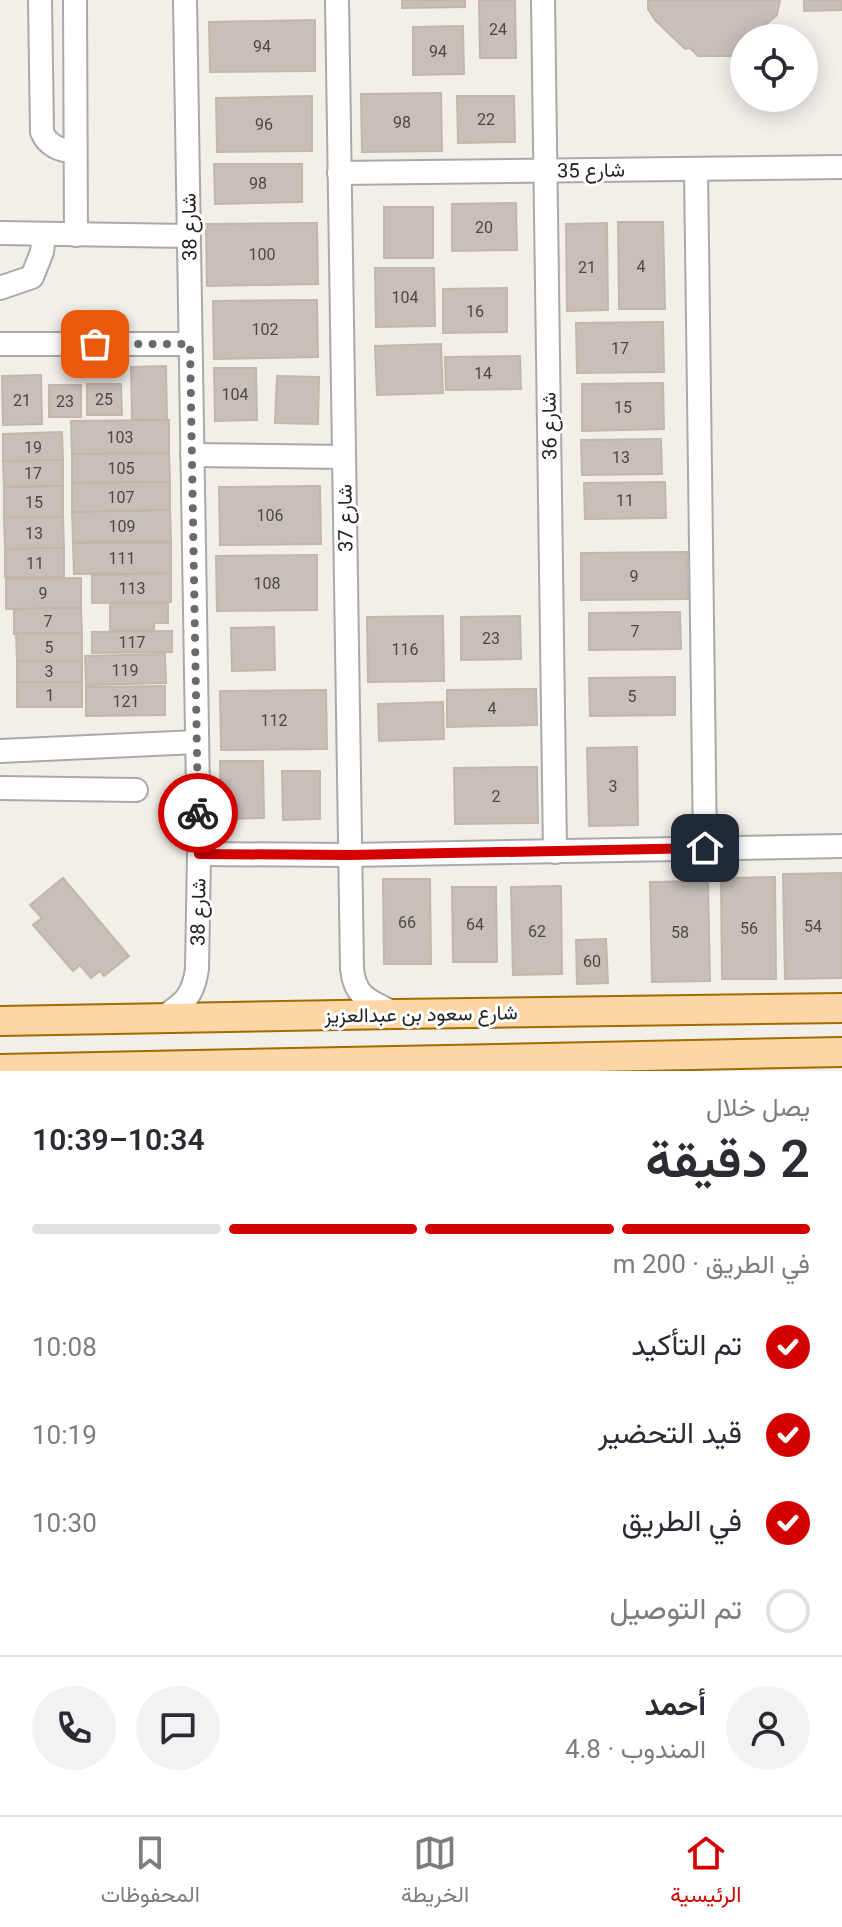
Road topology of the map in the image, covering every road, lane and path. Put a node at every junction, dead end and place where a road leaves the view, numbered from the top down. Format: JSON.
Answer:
{"nodes":[{"id":1,"x":40,"y":0,"type":"edge"},
{"id":2,"x":75,"y":0,"type":"edge"},
{"id":3,"x":185,"y":0,"type":"edge"},
{"id":4,"x":337,"y":0,"type":"edge"},
{"id":5,"x":543,"y":0,"type":"edge"},
{"id":6,"x":75,"y":152,"type":"junction"},
{"id":7,"x":842,"y":167,"type":"edge"},
{"id":8,"x":696,"y":169,"type":"junction"},
{"id":9,"x":545,"y":171,"type":"junction"},
{"id":10,"x":339,"y":173,"type":"junction"},
{"id":11,"x":0,"y":233,"type":"edge"},
{"id":12,"x":44,"y":234,"type":"junction"},
{"id":13,"x":76,"y":235,"type":"junction"},
{"id":14,"x":189,"y":236,"type":"junction"},
{"id":15,"x":0,"y":288,"type":"edge"},
{"id":16,"x":0,"y":344,"type":"edge"},
{"id":17,"x":190,"y":344,"type":"junction"},
{"id":18,"x":192,"y":455,"type":"junction"},
{"id":19,"x":344,"y":457,"type":"junction"},
{"id":20,"x":197,"y":742,"type":"junction"},
{"id":21,"x":0,"y":751,"type":"edge"},
{"id":22,"x":0,"y":788,"type":"edge"},
{"id":23,"x":136,"y":790,"type":"dead end"},
{"id":24,"x":842,"y":846,"type":"edge"},
{"id":25,"x":705,"y":848,"type":"junction"},
{"id":26,"x":555,"y":852,"type":"junction"},
{"id":27,"x":199,"y":854,"type":"junction"},
{"id":28,"x":350,"y":855,"type":"junction"},
{"id":29,"x":842,"y":1008,"type":"edge"},
{"id":30,"x":629,"y":1011,"type":"junction"},
{"id":31,"x":667,"y":1011,"type":"junction"},
{"id":32,"x":395,"y":1014,"type":"junction"},
{"id":33,"x":162,"y":1018,"type":"junction"},
{"id":34,"x":0,"y":1021,"type":"edge"},
{"id":35,"x":842,"y":1052,"type":"edge"},
{"id":36,"x":668,"y":1055,"type":"junction"},
{"id":37,"x":481,"y":1058,"type":"junction"},
{"id":38,"x":343,"y":1066,"type":"edge"},
{"id":39,"x":0,"y":1069,"type":"edge"}],
"edges":[{"from":1,"to":6,"type":"street"},
{"from":2,"to":6,"type":"street"},
{"from":3,"to":14,"type":"street","name":"شارع 38"},
{"from":4,"to":10,"type":"street","name":"شارع 37"},
{"from":5,"to":9,"type":"street","name":"شارع 36"},
{"from":6,"to":13,"type":"street"},
{"from":7,"to":8,"type":"street","name":"شارع 35"},
{"from":8,"to":9,"type":"street","name":"شارع 35"},
{"from":8,"to":25,"type":"street"},
{"from":9,"to":10,"type":"street","name":"شارع 35"},
{"from":9,"to":26,"type":"street","name":"شارع 36"},
{"from":10,"to":19,"type":"street","name":"شارع 37"},
{"from":11,"to":12,"type":"street"},
{"from":12,"to":13,"type":"street"},
{"from":12,"to":15,"type":"street"},
{"from":13,"to":14,"type":"street"},
{"from":14,"to":17,"type":"street","name":"شارع 38"},
{"from":16,"to":17,"type":"street"},
{"from":17,"to":18,"type":"street","name":"شارع 38"},
{"from":18,"to":19,"type":"street"},
{"from":18,"to":20,"type":"street","name":"شارع 38"},
{"from":19,"to":28,"type":"street","name":"شارع 37"},
{"from":20,"to":21,"type":"street"},
{"from":20,"to":27,"type":"street","name":"شارع 38"},
{"from":22,"to":23,"type":"street"},
{"from":24,"to":25,"type":"street"},
{"from":25,"to":26,"type":"street"},
{"from":26,"to":28,"type":"street"},
{"from":27,"to":28,"type":"street"},
{"from":27,"to":33,"type":"street","name":"شارع 38"},
{"from":28,"to":32,"type":"street","name":"شارع 37"},
{"from":29,"to":31,"type":"main road","name":"شارع سعود بن عبدالعزيز"},
{"from":30,"to":31,"type":"main road","name":"شارع سعود بن عبدالعزيز"},
{"from":30,"to":32,"type":"main road","name":"شارع سعود بن عبدالعزيز"},
{"from":30,"to":37,"type":"main road"},
{"from":31,"to":36,"type":"main road"},
{"from":32,"to":33,"type":"main road","name":"شارع سعود بن عبدالعزيز"},
{"from":33,"to":34,"type":"main road","name":"شارع سعود بن عبدالعزيز"},
{"from":35,"to":36,"type":"main road"},
{"from":36,"to":37,"type":"main road"},
{"from":37,"to":38,"type":"main road"},
{"from":38,"to":39,"type":"main road"}]}
